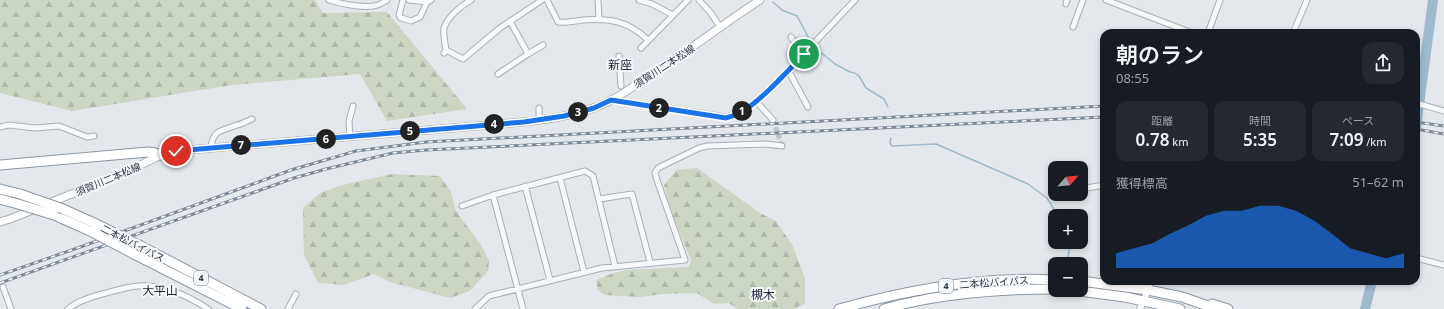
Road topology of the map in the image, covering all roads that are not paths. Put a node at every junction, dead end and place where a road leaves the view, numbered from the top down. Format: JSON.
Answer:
{"nodes":[{"id":1,"x":329,"y":0,"type":"edge"},
{"id":2,"x":387,"y":0,"type":"edge"},
{"id":3,"x":403,"y":0,"type":"edge"},
{"id":4,"x":409,"y":0,"type":"edge"},
{"id":5,"x":471,"y":0,"type":"edge"},
{"id":6,"x":542,"y":0,"type":"edge"},
{"id":7,"x":548,"y":0,"type":"edge"},
{"id":8,"x":598,"y":0,"type":"edge"},
{"id":9,"x":639,"y":0,"type":"edge"},
{"id":10,"x":688,"y":0,"type":"edge"},
{"id":11,"x":699,"y":0,"type":"edge"},
{"id":12,"x":760,"y":0,"type":"edge"},
{"id":13,"x":855,"y":0,"type":"edge"},
{"id":14,"x":1083,"y":0,"type":"edge"},
{"id":15,"x":1106,"y":0,"type":"edge"},
{"id":16,"x":1220,"y":0,"type":"edge"},
{"id":17,"x":1307,"y":0,"type":"edge"},
{"id":18,"x":429,"y":1,"type":"edge"},
{"id":19,"x":673,"y":15,"type":"junction"},
{"id":20,"x":599,"y":19,"type":"junction"},
{"id":21,"x":510,"y":21,"type":"junction"},
{"id":22,"x":1073,"y":26,"type":"dead end"},
{"id":23,"x":721,"y":28,"type":"junction"},
{"id":24,"x":1180,"y":29,"type":"edge"},
{"id":25,"x":1209,"y":29,"type":"edge"},
{"id":26,"x":1295,"y":29,"type":"edge"},
{"id":27,"x":791,"y":37,"type":"dead end"},
{"id":28,"x":648,"y":40,"type":"junction"},
{"id":29,"x":543,"y":45,"type":"dead end"},
{"id":30,"x":640,"y":48,"type":"dead end"},
{"id":31,"x":528,"y":54,"type":"junction"},
{"id":32,"x":804,"y":54,"type":"junction"},
{"id":33,"x":619,"y":56,"type":"dead end"},
{"id":34,"x":811,"y":66,"type":"dead end"},
{"id":35,"x":788,"y":70,"type":"junction"},
{"id":36,"x":498,"y":74,"type":"dead end"},
{"id":37,"x":621,"y":86,"type":"dead end"},
{"id":38,"x":611,"y":100,"type":"junction"},
{"id":39,"x":756,"y":101,"type":"junction"},
{"id":40,"x":1420,"y":104,"type":"edge"},
{"id":41,"x":353,"y":106,"type":"dead end"},
{"id":42,"x":808,"y":107,"type":"dead end"},
{"id":43,"x":539,"y":108,"type":"dead end"},
{"id":44,"x":1444,"y":111,"type":"edge"},
{"id":45,"x":252,"y":119,"type":"dead end"},
{"id":46,"x":539,"y":120,"type":"junction"},
{"id":47,"x":773,"y":120,"type":"tunnel mouth"},
{"id":48,"x":0,"y":127,"type":"edge"},
{"id":49,"x":94,"y":136,"type":"dead end"},
{"id":50,"x":350,"y":137,"type":"junction"},
{"id":51,"x":782,"y":146,"type":"dead end"},
{"id":52,"x":210,"y":147,"type":"junction"},
{"id":53,"x":161,"y":155,"type":"junction"},
{"id":54,"x":0,"y":165,"type":"edge"},
{"id":55,"x":560,"y":178,"type":"junction"},
{"id":56,"x":1100,"y":185,"type":"edge"},
{"id":57,"x":525,"y":186,"type":"junction"},
{"id":58,"x":1088,"y":187,"type":"edge"},
{"id":59,"x":0,"y":189,"type":"edge"},
{"id":60,"x":492,"y":195,"type":"junction"},
{"id":61,"x":599,"y":199,"type":"junction"},
{"id":62,"x":0,"y":200,"type":"edge"},
{"id":63,"x":462,"y":206,"type":"dead end"},
{"id":64,"x":0,"y":222,"type":"edge"},
{"id":65,"x":1420,"y":259,"type":"edge"},
{"id":66,"x":650,"y":262,"type":"junction"},
{"id":67,"x":1444,"y":265,"type":"edge"},
{"id":68,"x":615,"y":266,"type":"junction"},
{"id":69,"x":584,"y":272,"type":"junction"},
{"id":70,"x":550,"y":280,"type":"junction"},
{"id":71,"x":1048,"y":280,"type":"edge"},
{"id":72,"x":1088,"y":282,"type":"edge"},
{"id":73,"x":1100,"y":282,"type":"edge"},
{"id":74,"x":1136,"y":285,"type":"edge"},
{"id":75,"x":1150,"y":286,"type":"edge"},
{"id":76,"x":3,"y":287,"type":"dead end"},
{"id":77,"x":518,"y":289,"type":"junction"},
{"id":78,"x":1048,"y":289,"type":"edge"},
{"id":79,"x":1088,"y":292,"type":"edge"},
{"id":80,"x":296,"y":294,"type":"dead end"},
{"id":81,"x":1182,"y":297,"type":"junction"},
{"id":82,"x":1142,"y":305,"type":"edge"},
{"id":83,"x":11,"y":309,"type":"edge"},
{"id":84,"x":68,"y":309,"type":"edge"},
{"id":85,"x":208,"y":309,"type":"edge"},
{"id":86,"x":242,"y":309,"type":"edge"},
{"id":87,"x":261,"y":309,"type":"edge"},
{"id":88,"x":288,"y":309,"type":"edge"},
{"id":89,"x":475,"y":309,"type":"edge"},
{"id":90,"x":523,"y":309,"type":"edge"},
{"id":91,"x":839,"y":309,"type":"edge"},
{"id":92,"x":884,"y":309,"type":"edge"},
{"id":93,"x":1180,"y":309,"type":"edge"},
{"id":94,"x":1217,"y":309,"type":"edge"},
{"id":95,"x":1228,"y":309,"type":"edge"}],
"edges":[{"from":1,"to":2,"type":"street"},
{"from":3,"to":18,"type":"street"},
{"from":4,"to":18,"type":"street"},
{"from":5,"to":21,"type":"street"},
{"from":6,"to":21,"type":"street"},
{"from":7,"to":20,"type":"street"},
{"from":8,"to":20,"type":"street"},
{"from":9,"to":19,"type":"street"},
{"from":10,"to":19,"type":"street"},
{"from":11,"to":23,"type":"street"},
{"from":12,"to":23,"type":"main road","name":"須賀川二本松線"},
{"from":13,"to":32,"type":"street"},
{"from":14,"to":22,"type":"street"},
{"from":15,"to":24,"type":"street"},
{"from":16,"to":25,"type":"street"},
{"from":17,"to":26,"type":"street"},
{"from":19,"to":28,"type":"street"},
{"from":20,"to":28,"type":"street"},
{"from":21,"to":31,"type":"street"},
{"from":23,"to":38,"type":"main road","name":"須賀川二本松線"},
{"from":27,"to":32,"type":"street"},
{"from":28,"to":30,"type":"street"},
{"from":29,"to":31,"type":"street"},
{"from":31,"to":36,"type":"street"},
{"from":32,"to":34,"type":"street"},
{"from":32,"to":35,"type":"street"},
{"from":33,"to":37,"type":"street"},
{"from":35,"to":39,"type":"street"},
{"from":35,"to":42,"type":"street"},
{"from":38,"to":39,"type":"street"},
{"from":38,"to":46,"type":"main road","name":"須賀川二本松線"},
{"from":39,"to":47,"type":"street"},
{"from":40,"to":44,"type":"street"},
{"from":41,"to":50,"type":"street"},
{"from":43,"to":46,"type":"street"},
{"from":45,"to":52,"type":"street"},
{"from":46,"to":50,"type":"main road","name":"須賀川二本松線"},
{"from":48,"to":49,"type":"street"},
{"from":50,"to":52,"type":"main road","name":"須賀川二本松線"},
{"from":51,"to":66,"type":"street"},
{"from":52,"to":53,"type":"main road","name":"須賀川二本松線"},
{"from":53,"to":54,"type":"highway"},
{"from":53,"to":64,"type":"main road","name":"須賀川二本松線"},
{"from":55,"to":57,"type":"street"},
{"from":55,"to":61,"type":"street"},
{"from":55,"to":69,"type":"street"},
{"from":56,"to":58,"type":"street"},
{"from":57,"to":60,"type":"street"},
{"from":57,"to":70,"type":"street"},
{"from":59,"to":87,"type":"highway","name":"二本松バイパス","number":"4","bridge":true},
{"from":60,"to":63,"type":"street"},
{"from":60,"to":77,"type":"street"},
{"from":61,"to":66,"type":"street"},
{"from":61,"to":68,"type":"street"},
{"from":62,"to":86,"type":"highway","name":"二本松バイパス","number":"4","bridge":true},
{"from":65,"to":67,"type":"street"},
{"from":66,"to":68,"type":"street"},
{"from":68,"to":69,"type":"street"},
{"from":69,"to":70,"type":"street"},
{"from":70,"to":77,"type":"street"},
{"from":71,"to":91,"type":"highway","name":"二本松バイパス","number":"4"},
{"from":72,"to":73,"type":"highway"},
{"from":74,"to":75,"type":"highway"},
{"from":75,"to":81,"type":"highway"},
{"from":75,"to":82,"type":"street"},
{"from":76,"to":83,"type":"street"},
{"from":77,"to":89,"type":"street"},
{"from":77,"to":90,"type":"street"},
{"from":78,"to":92,"type":"highway","name":"二本松バイパス","number":"4"},
{"from":79,"to":82,"type":"highway"},
{"from":80,"to":88,"type":"street"},
{"from":81,"to":94,"type":"highway"},
{"from":81,"to":95,"type":"highway"},
{"from":82,"to":93,"type":"highway"},
{"from":84,"to":85,"type":"street"}]}
